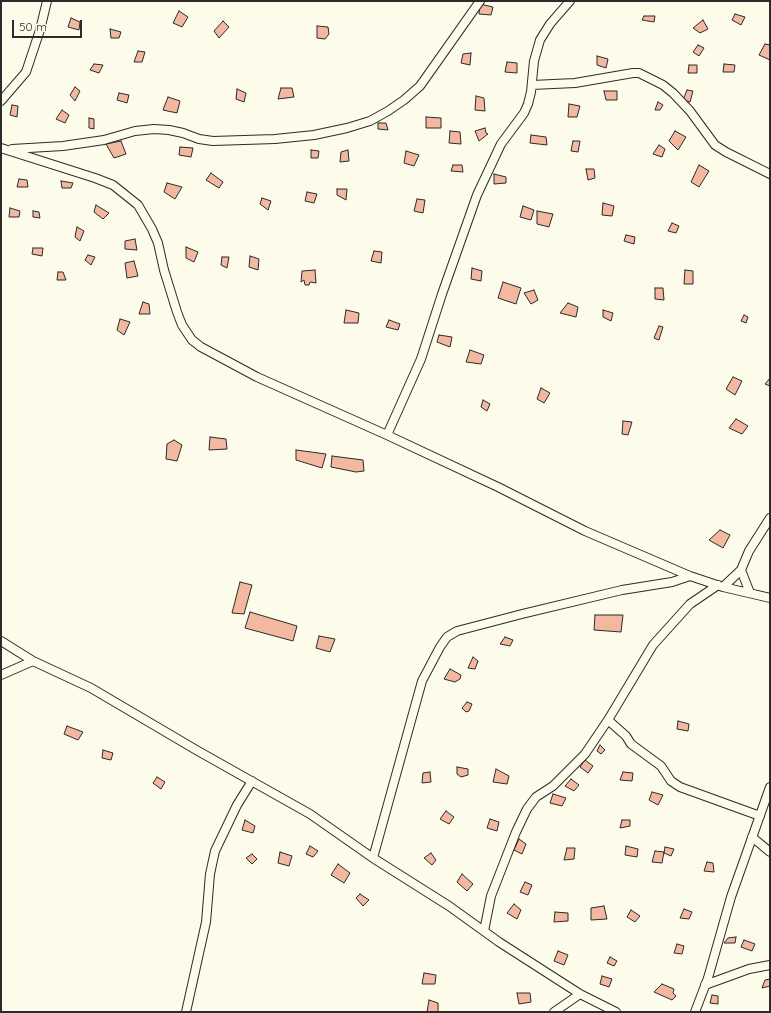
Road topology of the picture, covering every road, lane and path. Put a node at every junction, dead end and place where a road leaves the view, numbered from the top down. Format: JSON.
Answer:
{"nodes":[{"id":1,"x":48,"y":1,"type":"edge"},
{"id":2,"x":480,"y":1,"type":"edge"},
{"id":3,"x":570,"y":1,"type":"edge"},
{"id":4,"x":532,"y":84,"type":"junction"},
{"id":5,"x":1,"y":101,"type":"edge"},
{"id":6,"x":4,"y":148,"type":"edge"},
{"id":7,"x":770,"y":174,"type":"edge"},
{"id":8,"x":387,"y":434,"type":"junction"},
{"id":9,"x":770,"y":518,"type":"edge"},
{"id":10,"x":741,"y":570,"type":"junction"},
{"id":11,"x":690,"y":576,"type":"junction"},
{"id":12,"x":721,"y":586,"type":"junction"},
{"id":13,"x":750,"y":593,"type":"junction"},
{"id":14,"x":770,"y":598,"type":"edge"},
{"id":15,"x":1,"y":641,"type":"edge"},
{"id":16,"x":33,"y":660,"type":"junction"},
{"id":17,"x":1,"y":675,"type":"edge"},
{"id":18,"x":608,"y":720,"type":"junction"},
{"id":19,"x":252,"y":781,"type":"junction"},
{"id":20,"x":770,"y":787,"type":"edge"},
{"id":21,"x":760,"y":816,"type":"junction"},
{"id":22,"x":752,"y":837,"type":"junction"},
{"id":23,"x":770,"y":852,"type":"edge"},
{"id":24,"x":373,"y":858,"type":"junction"},
{"id":25,"x":484,"y":931,"type":"junction"},
{"id":26,"x":770,"y":965,"type":"edge"},
{"id":27,"x":705,"y":985,"type":"junction"},
{"id":28,"x":580,"y":994,"type":"junction"},
{"id":29,"x":186,"y":1012,"type":"edge"},
{"id":30,"x":554,"y":1012,"type":"edge"},
{"id":31,"x":616,"y":1012,"type":"edge"},
{"id":32,"x":695,"y":1012,"type":"edge"}],
"edges":[{"from":1,"to":5,"type":"street"},
{"from":2,"to":6,"type":"street"},
{"from":3,"to":4,"type":"street"},
{"from":4,"to":7,"type":"street"},
{"from":4,"to":8,"type":"street"},
{"from":6,"to":8,"type":"street"},
{"from":8,"to":11,"type":"street"},
{"from":9,"to":10,"type":"street"},
{"from":10,"to":12,"type":"street"},
{"from":10,"to":13,"type":"street"},
{"from":11,"to":12,"type":"street"},
{"from":11,"to":24,"type":"street"},
{"from":12,"to":13,"type":"street"},
{"from":12,"to":18,"type":"street"},
{"from":13,"to":14,"type":"street"},
{"from":15,"to":16,"type":"street"},
{"from":16,"to":17,"type":"street"},
{"from":16,"to":19,"type":"street"},
{"from":18,"to":21,"type":"street"},
{"from":18,"to":25,"type":"street"},
{"from":19,"to":24,"type":"street"},
{"from":19,"to":29,"type":"street"},
{"from":20,"to":21,"type":"street"},
{"from":21,"to":22,"type":"street"},
{"from":22,"to":23,"type":"street"},
{"from":22,"to":27,"type":"street"},
{"from":24,"to":25,"type":"street"},
{"from":25,"to":28,"type":"street"},
{"from":26,"to":27,"type":"street"},
{"from":27,"to":32,"type":"street"},
{"from":28,"to":30,"type":"street"},
{"from":28,"to":31,"type":"street"}]}
